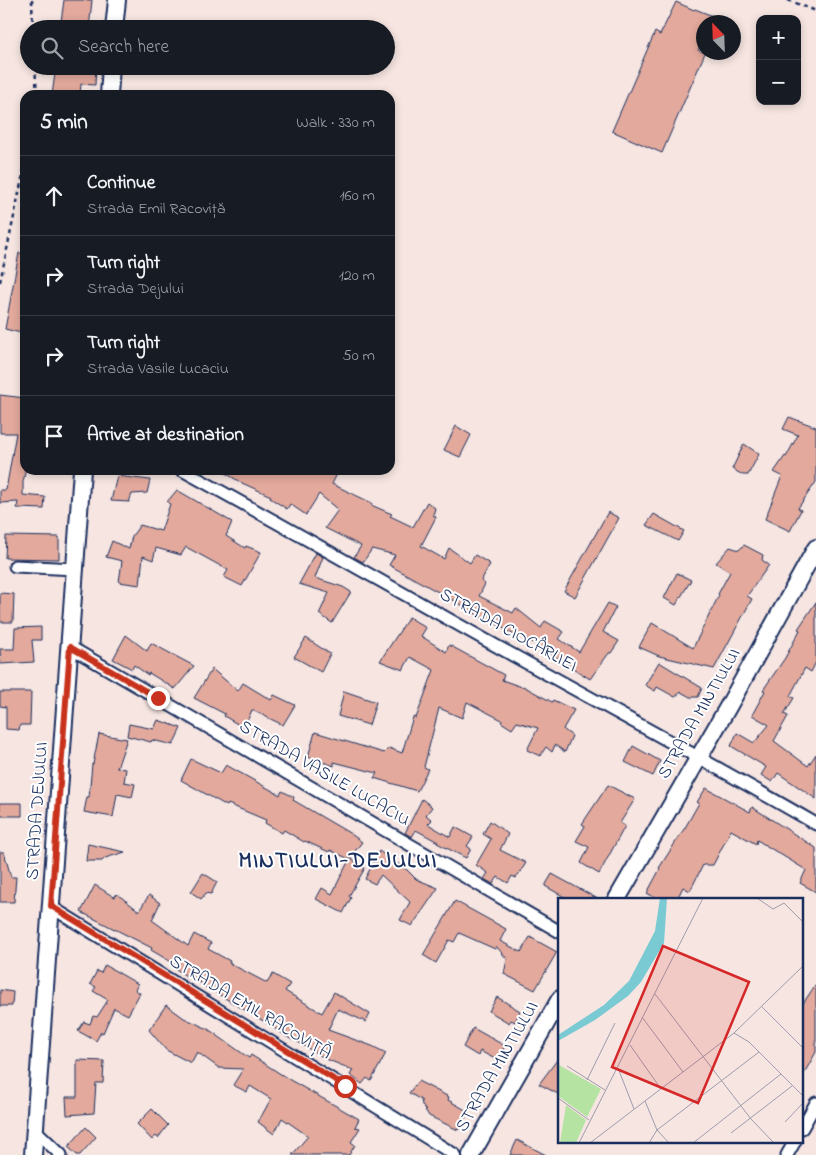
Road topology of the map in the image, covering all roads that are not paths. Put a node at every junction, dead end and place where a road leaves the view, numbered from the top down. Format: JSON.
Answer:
{"nodes":[{"id":1,"x":117,"y":0,"type":"edge"},
{"id":2,"x":115,"y":20,"type":"edge"},
{"id":3,"x":110,"y":75,"type":"edge"},
{"id":4,"x":109,"y":90,"type":"edge"},
{"id":5,"x":82,"y":475,"type":"edge"},
{"id":6,"x":191,"y":475,"type":"edge"},
{"id":7,"x":816,"y":548,"type":"edge"},
{"id":8,"x":15,"y":566,"type":"dead end"},
{"id":9,"x":75,"y":569,"type":"junction"},
{"id":10,"x":70,"y":647,"type":"junction"},
{"id":11,"x":698,"y":756,"type":"junction"},
{"id":12,"x":816,"y":824,"type":"edge"},
{"id":13,"x":618,"y":898,"type":"edge"},
{"id":14,"x":51,"y":906,"type":"junction"},
{"id":15,"x":558,"y":931,"type":"edge"},
{"id":16,"x":558,"y":1003,"type":"edge"},
{"id":17,"x":816,"y":1103,"type":"edge"},
{"id":18,"x":804,"y":1124,"type":"edge"},
{"id":19,"x":35,"y":1130,"type":"junction"},
{"id":20,"x":794,"y":1142,"type":"edge"},
{"id":21,"x":34,"y":1155,"type":"edge"},
{"id":22,"x":61,"y":1155,"type":"edge"},
{"id":23,"x":455,"y":1155,"type":"edge"},
{"id":24,"x":471,"y":1155,"type":"edge"},
{"id":25,"x":787,"y":1155,"type":"edge"}],
"edges":[{"from":1,"to":2,"type":"main road"},
{"from":3,"to":4,"type":"main road"},
{"from":5,"to":9,"type":"main road","name":"STRADA DEJULUI"},
{"from":6,"to":11,"type":"street","name":"STRADA CIOCÂRLIEI"},
{"from":7,"to":11,"type":"main road","name":"STRADA MINTIULUI"},
{"from":8,"to":9,"type":"street"},
{"from":9,"to":10,"type":"main road","name":"STRADA DEJULUI"},
{"from":10,"to":14,"type":"main road","name":"STRADA DEJULUI"},
{"from":10,"to":15,"type":"street","name":"STRADA VASILE LUCACIU"},
{"from":11,"to":12,"type":"street","name":"STRADA CIOCÂRLIEI"},
{"from":11,"to":13,"type":"main road","name":"STRADA MINTIULUI"},
{"from":14,"to":19,"type":"main road","name":"STRADA DEJULUI"},
{"from":14,"to":23,"type":"street","name":"STRADA EMIL RACOVIȚĂ"},
{"from":16,"to":24,"type":"main road","name":"STRADA MINTIULUI"},
{"from":17,"to":18,"type":"street"},
{"from":19,"to":21,"type":"main road","name":"STRADA DEJULUI"},
{"from":19,"to":22,"type":"street"},
{"from":20,"to":25,"type":"street"}]}
